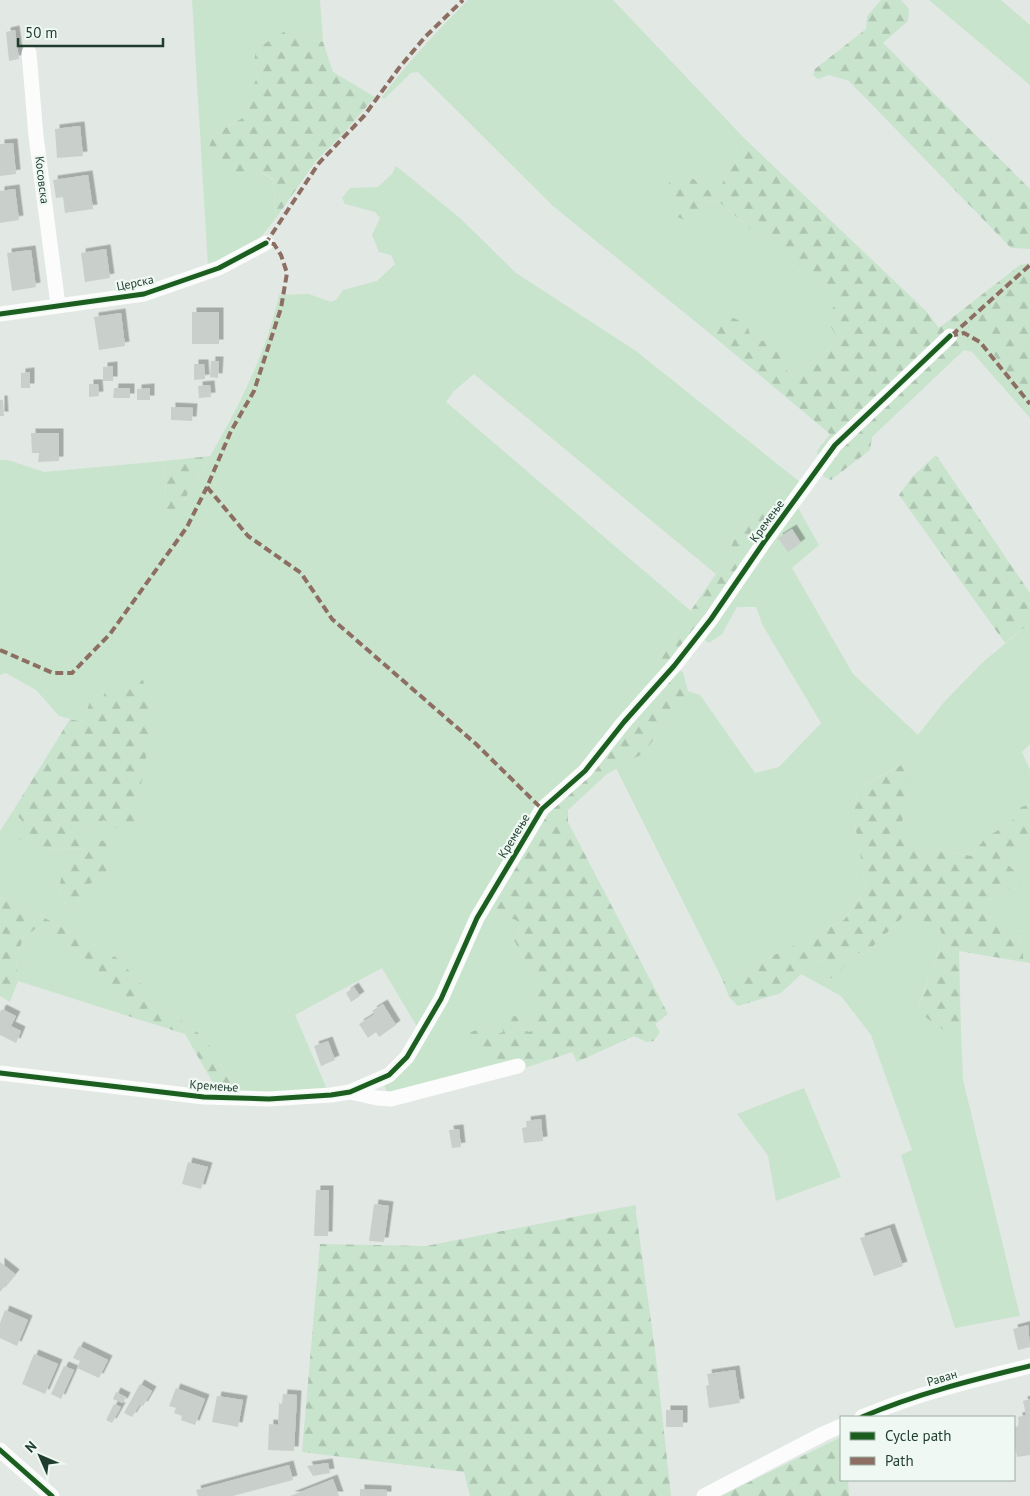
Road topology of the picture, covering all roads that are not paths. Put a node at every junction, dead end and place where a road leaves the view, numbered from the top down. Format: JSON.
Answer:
{"nodes":[{"id":1,"x":28,"y":54,"type":"dead end"},
{"id":2,"x":266,"y":243,"type":"dead end"},
{"id":3,"x":58,"y":305,"type":"junction"},
{"id":4,"x":0,"y":314,"type":"edge"},
{"id":5,"x":950,"y":336,"type":"dead end"},
{"id":6,"x":518,"y":1066,"type":"dead end"},
{"id":7,"x":0,"y":1073,"type":"edge"},
{"id":8,"x":350,"y":1092,"type":"junction"},
{"id":9,"x":1030,"y":1366,"type":"edge"},
{"id":10,"x":864,"y":1416,"type":"edge"},
{"id":11,"x":840,"y":1426,"type":"edge"},
{"id":12,"x":0,"y":1450,"type":"edge"},
{"id":13,"x":52,"y":1496,"type":"edge"},
{"id":14,"x":704,"y":1496,"type":"edge"}],
"edges":[{"from":1,"to":3,"type":"street","name":"Косовска"},
{"from":2,"to":3,"type":"street","name":"Церска"},
{"from":3,"to":4,"type":"street","name":"Церска"},
{"from":5,"to":8,"type":"street","name":"Кремење"},
{"from":6,"to":8,"type":"street","name":"Кремење"},
{"from":7,"to":8,"type":"street","name":"Кремење"},
{"from":9,"to":10,"type":"street","name":"Раван"},
{"from":11,"to":14,"type":"street"},
{"from":12,"to":13,"type":"street"}]}
